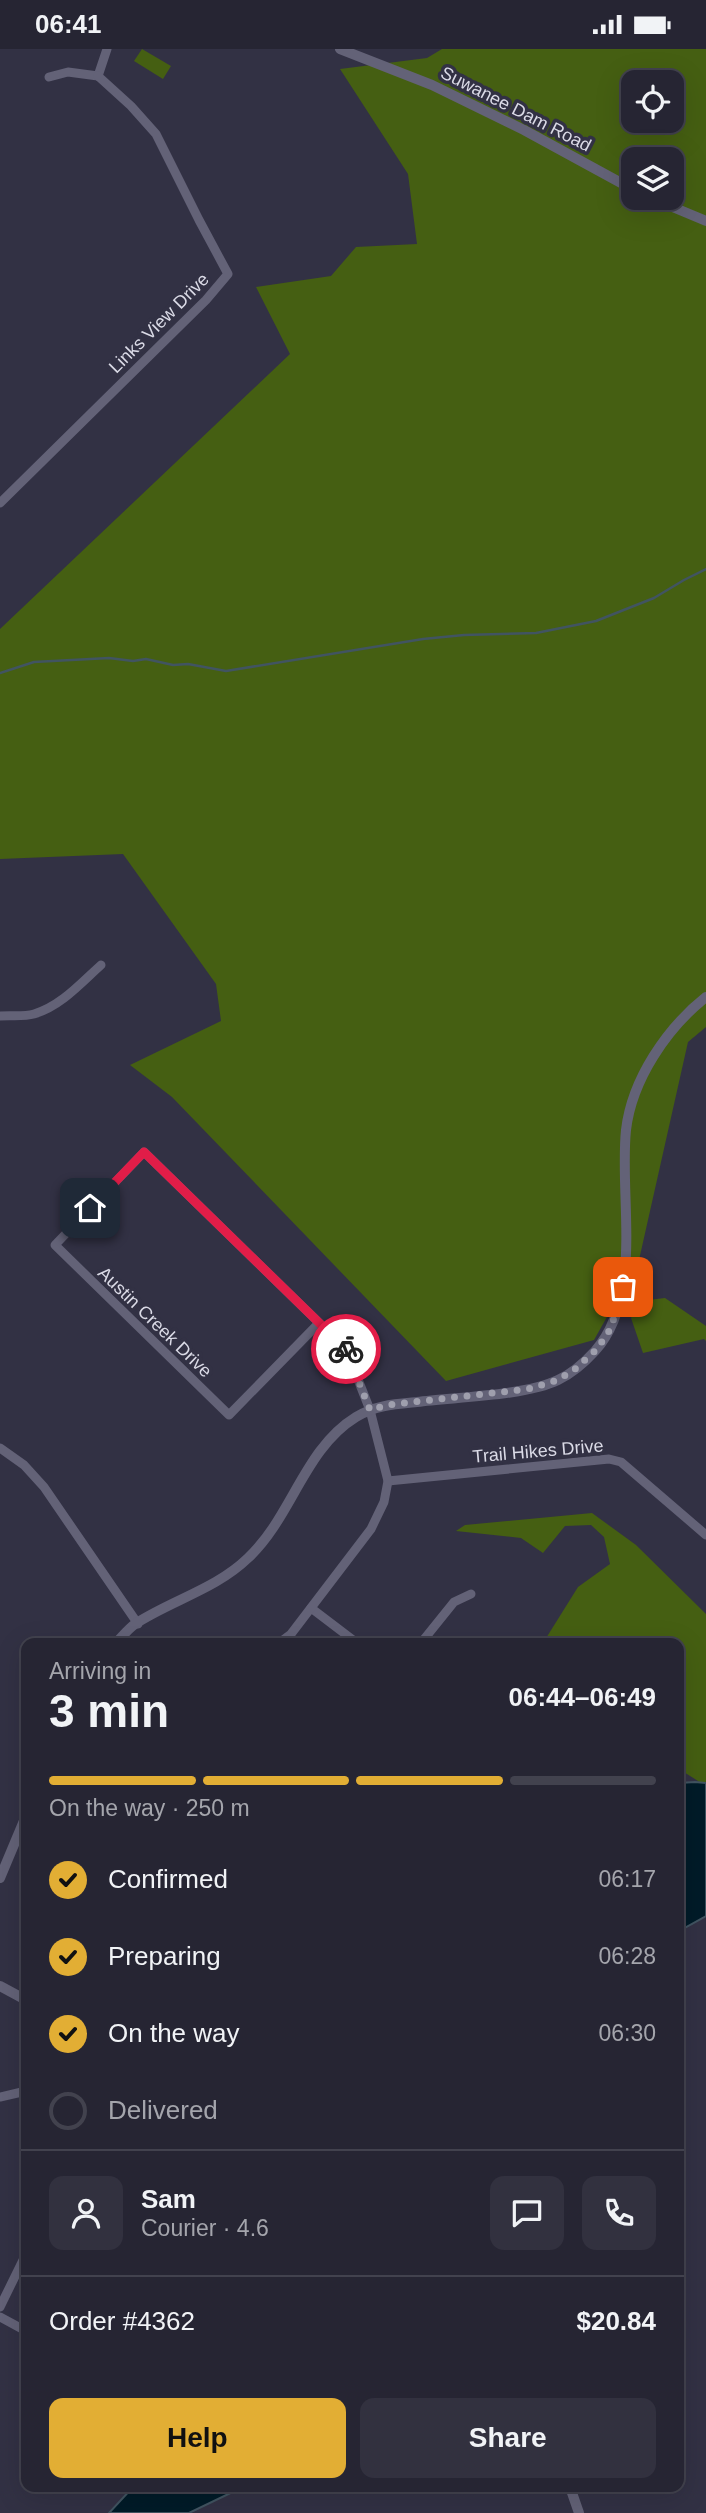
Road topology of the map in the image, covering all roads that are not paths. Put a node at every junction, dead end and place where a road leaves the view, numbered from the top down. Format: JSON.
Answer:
{"nodes":[{"id":1,"x":107,"y":49,"type":"edge"},
{"id":2,"x":340,"y":49,"type":"edge"},
{"id":3,"x":97,"y":76,"type":"junction"},
{"id":4,"x":48,"y":77,"type":"dead end"},
{"id":5,"x":621,"y":183,"type":"edge"},
{"id":6,"x":680,"y":210,"type":"edge"},
{"id":7,"x":706,"y":221,"type":"edge"},
{"id":8,"x":0,"y":503,"type":"edge"},
{"id":9,"x":102,"y":965,"type":"dead end"},
{"id":10,"x":706,"y":997,"type":"edge"},
{"id":11,"x":0,"y":1016,"type":"edge"},
{"id":12,"x":319,"y":1323,"type":"junction"},
{"id":13,"x":370,"y":1410,"type":"junction"},
{"id":14,"x":0,"y":1448,"type":"edge"},
{"id":15,"x":388,"y":1481,"type":"junction"},
{"id":16,"x":706,"y":1535,"type":"edge"},
{"id":17,"x":471,"y":1594,"type":"dead end"},
{"id":18,"x":311,"y":1608,"type":"junction"},
{"id":19,"x":138,"y":1623,"type":"junction"},
{"id":20,"x":122,"y":1638,"type":"edge"},
{"id":21,"x":286,"y":1638,"type":"edge"},
{"id":22,"x":350,"y":1638,"type":"edge"},
{"id":23,"x":425,"y":1638,"type":"edge"},
{"id":24,"x":21,"y":1828,"type":"edge"},
{"id":25,"x":0,"y":1878,"type":"edge"},
{"id":26,"x":0,"y":1986,"type":"edge"},
{"id":27,"x":21,"y":1997,"type":"edge"},
{"id":28,"x":21,"y":2092,"type":"edge"},
{"id":29,"x":0,"y":2097,"type":"edge"},
{"id":30,"x":21,"y":2264,"type":"edge"},
{"id":31,"x":0,"y":2307,"type":"edge"},
{"id":32,"x":0,"y":2317,"type":"edge"},
{"id":33,"x":21,"y":2328,"type":"edge"},
{"id":34,"x":572,"y":2492,"type":"edge"},
{"id":35,"x":579,"y":2513,"type":"edge"}],
"edges":[{"from":1,"to":3,"type":"street"},
{"from":2,"to":5,"type":"street","name":"Suwanee Dam Road"},
{"from":3,"to":4,"type":"street"},
{"from":3,"to":8,"type":"street","name":"Links View Drive"},
{"from":6,"to":7,"type":"street"},
{"from":9,"to":11,"type":"street"},
{"from":10,"to":13,"type":"street"},
{"from":12,"to":12,"type":"street","name":"Austin Creek Drive"},
{"from":12,"to":13,"type":"street","name":"Austin Creek Drive"},
{"from":13,"to":15,"type":"street","name":"Austin Creek Drive"},
{"from":13,"to":19,"type":"street"},
{"from":14,"to":19,"type":"street"},
{"from":15,"to":16,"type":"street","name":"Trail Hikes Drive"},
{"from":15,"to":18,"type":"street"},
{"from":17,"to":23,"type":"street"},
{"from":18,"to":21,"type":"street"},
{"from":18,"to":22,"type":"street"},
{"from":19,"to":20,"type":"street"},
{"from":24,"to":25,"type":"street"},
{"from":26,"to":27,"type":"street"},
{"from":28,"to":29,"type":"street"},
{"from":30,"to":31,"type":"street"},
{"from":32,"to":33,"type":"street"},
{"from":34,"to":35,"type":"street"}]}
